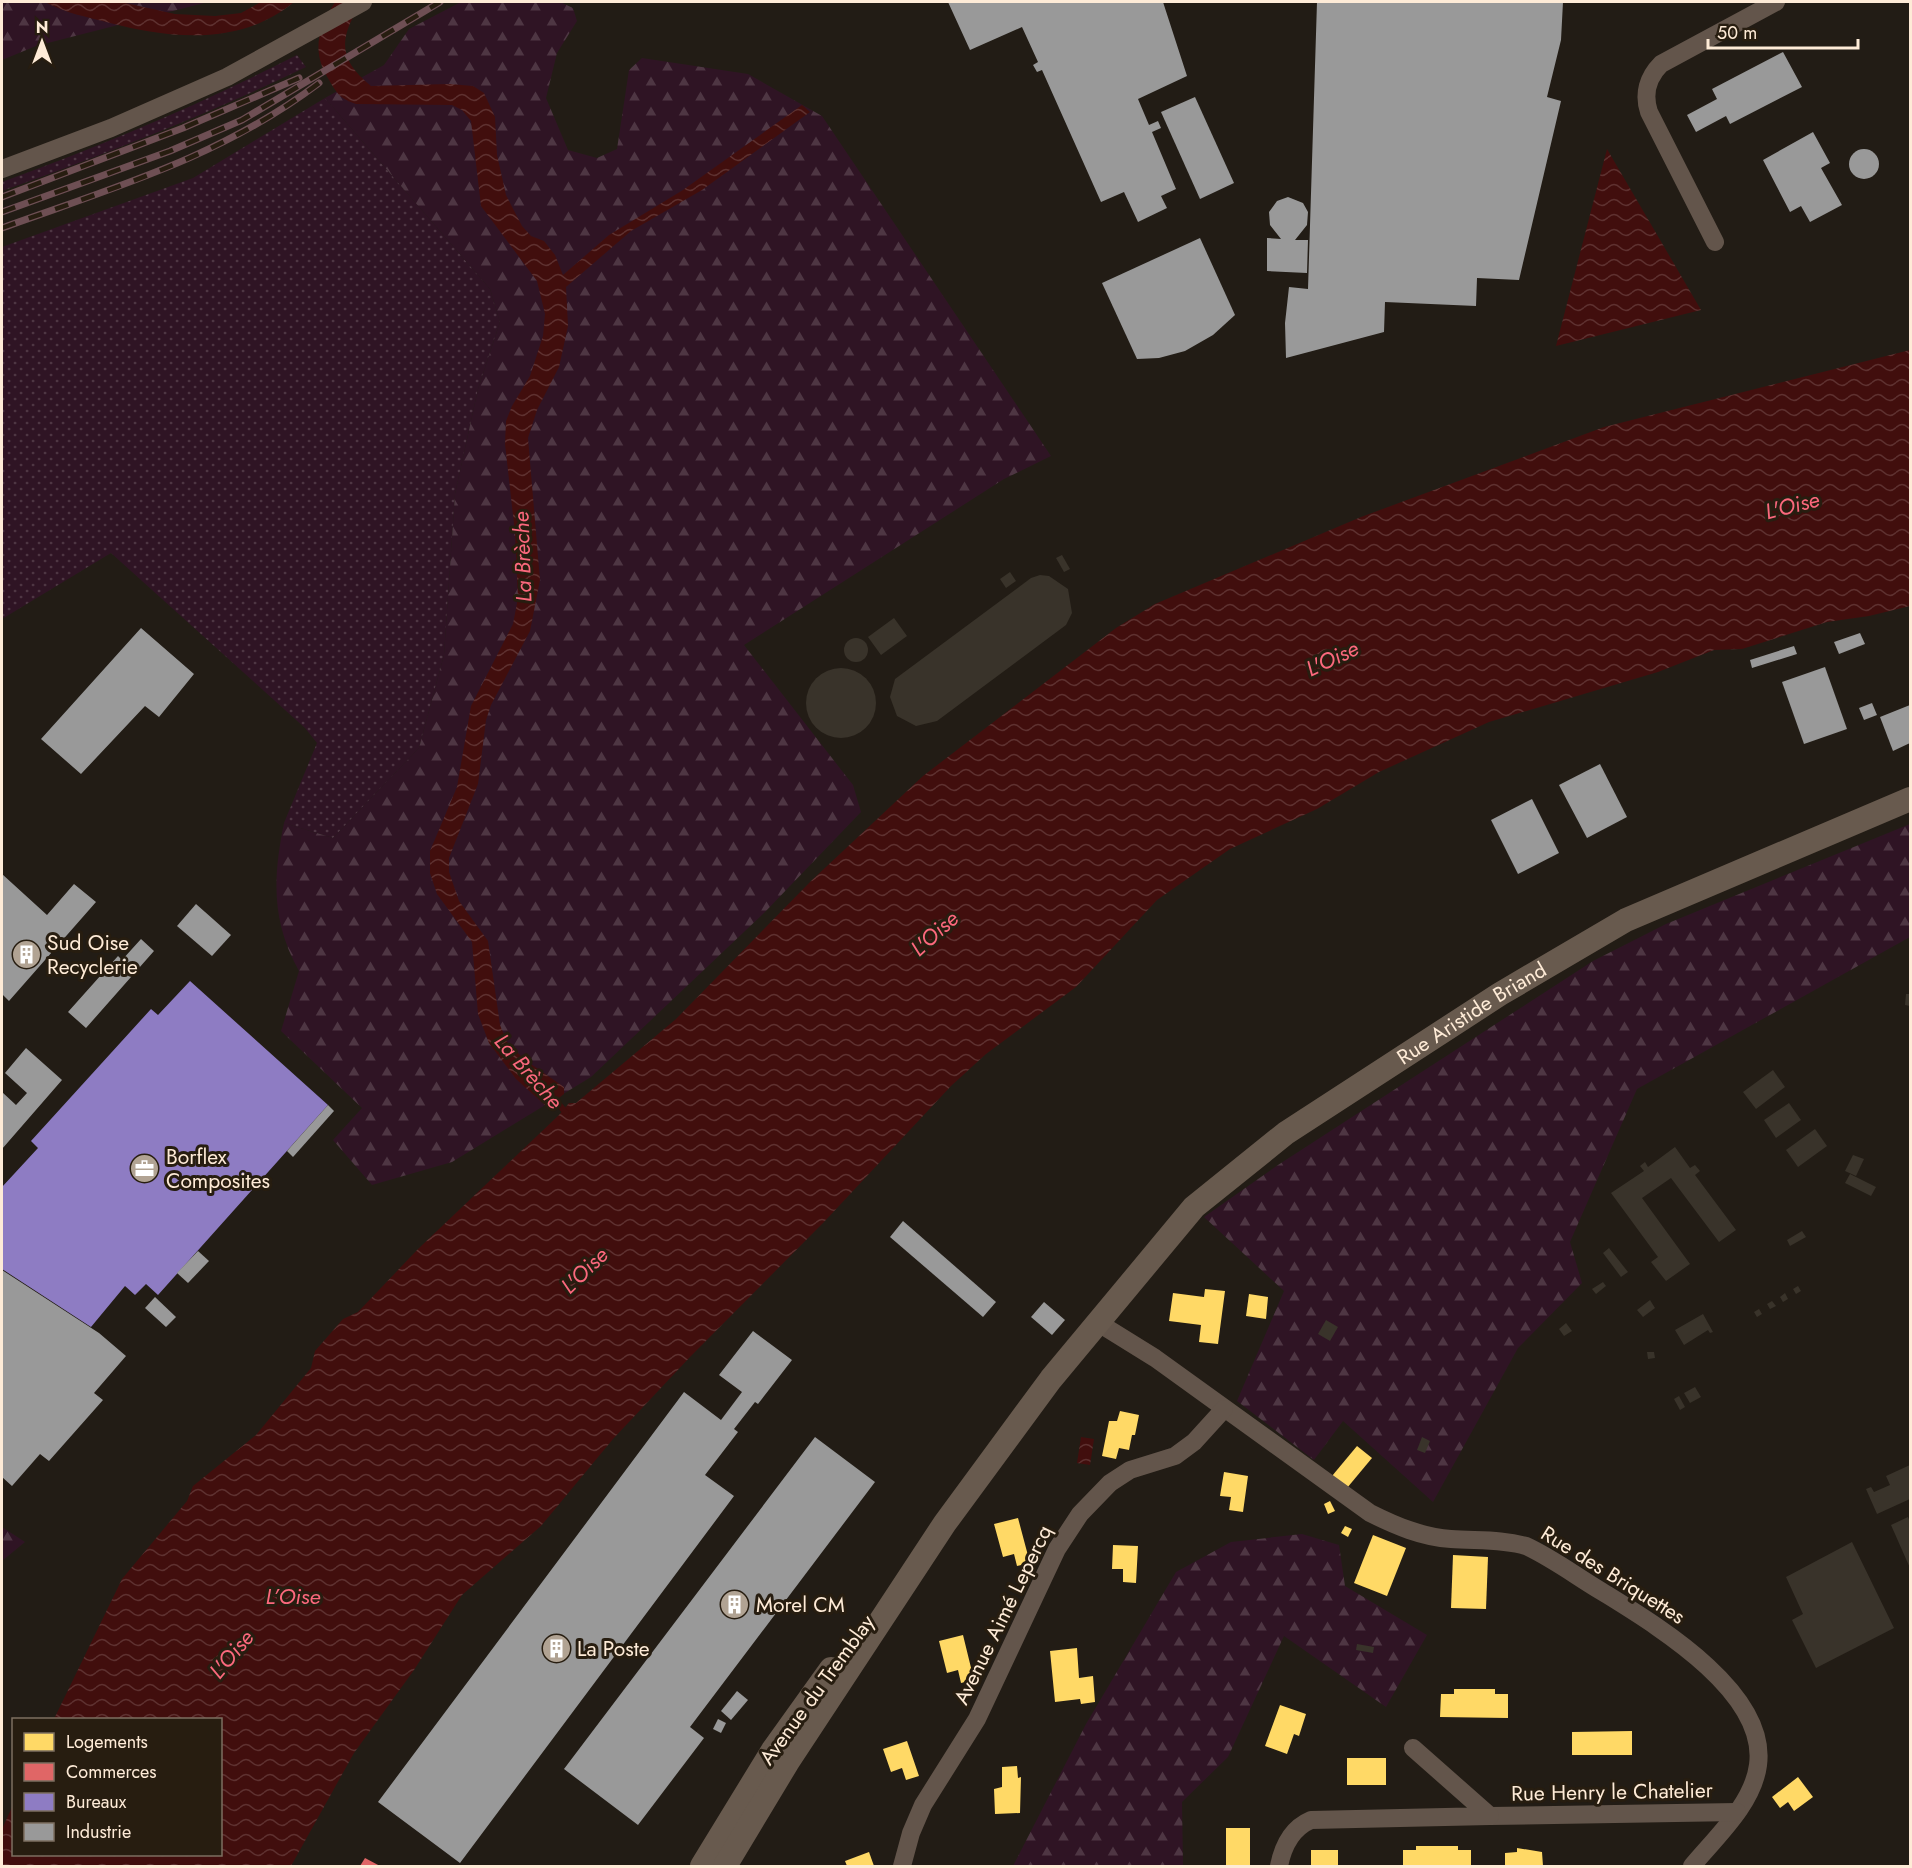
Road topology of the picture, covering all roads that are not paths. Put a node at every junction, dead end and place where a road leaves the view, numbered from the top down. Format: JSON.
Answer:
{"nodes":[{"id":1,"x":363,"y":2,"type":"edge"},
{"id":2,"x":1776,"y":2,"type":"edge"},
{"id":3,"x":2,"y":169,"type":"edge"},
{"id":4,"x":1715,"y":242,"type":"dead end"},
{"id":5,"x":1911,"y":799,"type":"edge"},
{"id":6,"x":1097,"y":1322,"type":"junction"},
{"id":7,"x":1224,"y":1409,"type":"junction"},
{"id":8,"x":945,"y":1523,"type":"junction"},
{"id":9,"x":1413,"y":1748,"type":"dead end"},
{"id":10,"x":1737,"y":1812,"type":"junction"},
{"id":11,"x":1490,"y":1816,"type":"junction"},
{"id":12,"x":702,"y":1866,"type":"edge"},
{"id":13,"x":724,"y":1866,"type":"edge"},
{"id":14,"x":902,"y":1866,"type":"edge"},
{"id":15,"x":1279,"y":1866,"type":"edge"},
{"id":16,"x":1692,"y":1866,"type":"edge"}],
"edges":[{"from":1,"to":3,"type":"street"},
{"from":2,"to":4,"type":"street"},
{"from":5,"to":6,"type":"main road","name":"Rue Aristide Briand"},
{"from":6,"to":7,"type":"street","name":"Rue des Briquettes"},
{"from":6,"to":8,"type":"main road","name":"Avenue du Tremblay"},
{"from":7,"to":10,"type":"street","name":"Rue des Briquettes"},
{"from":7,"to":14,"type":"street","name":"Avenue Aimé Lepercq"},
{"from":8,"to":12,"type":"main road","name":"Avenue du Tremblay"},
{"from":8,"to":13,"type":"main road","name":"Avenue du Tremblay"},
{"from":9,"to":11,"type":"street","name":"Rue Henry le Chatelier"},
{"from":10,"to":11,"type":"street","name":"Rue Henry le Chatelier"},
{"from":10,"to":16,"type":"street","name":"Rue Henry le Chatelier"},
{"from":11,"to":15,"type":"street","name":"Rue Henry le Chatelier"}]}
